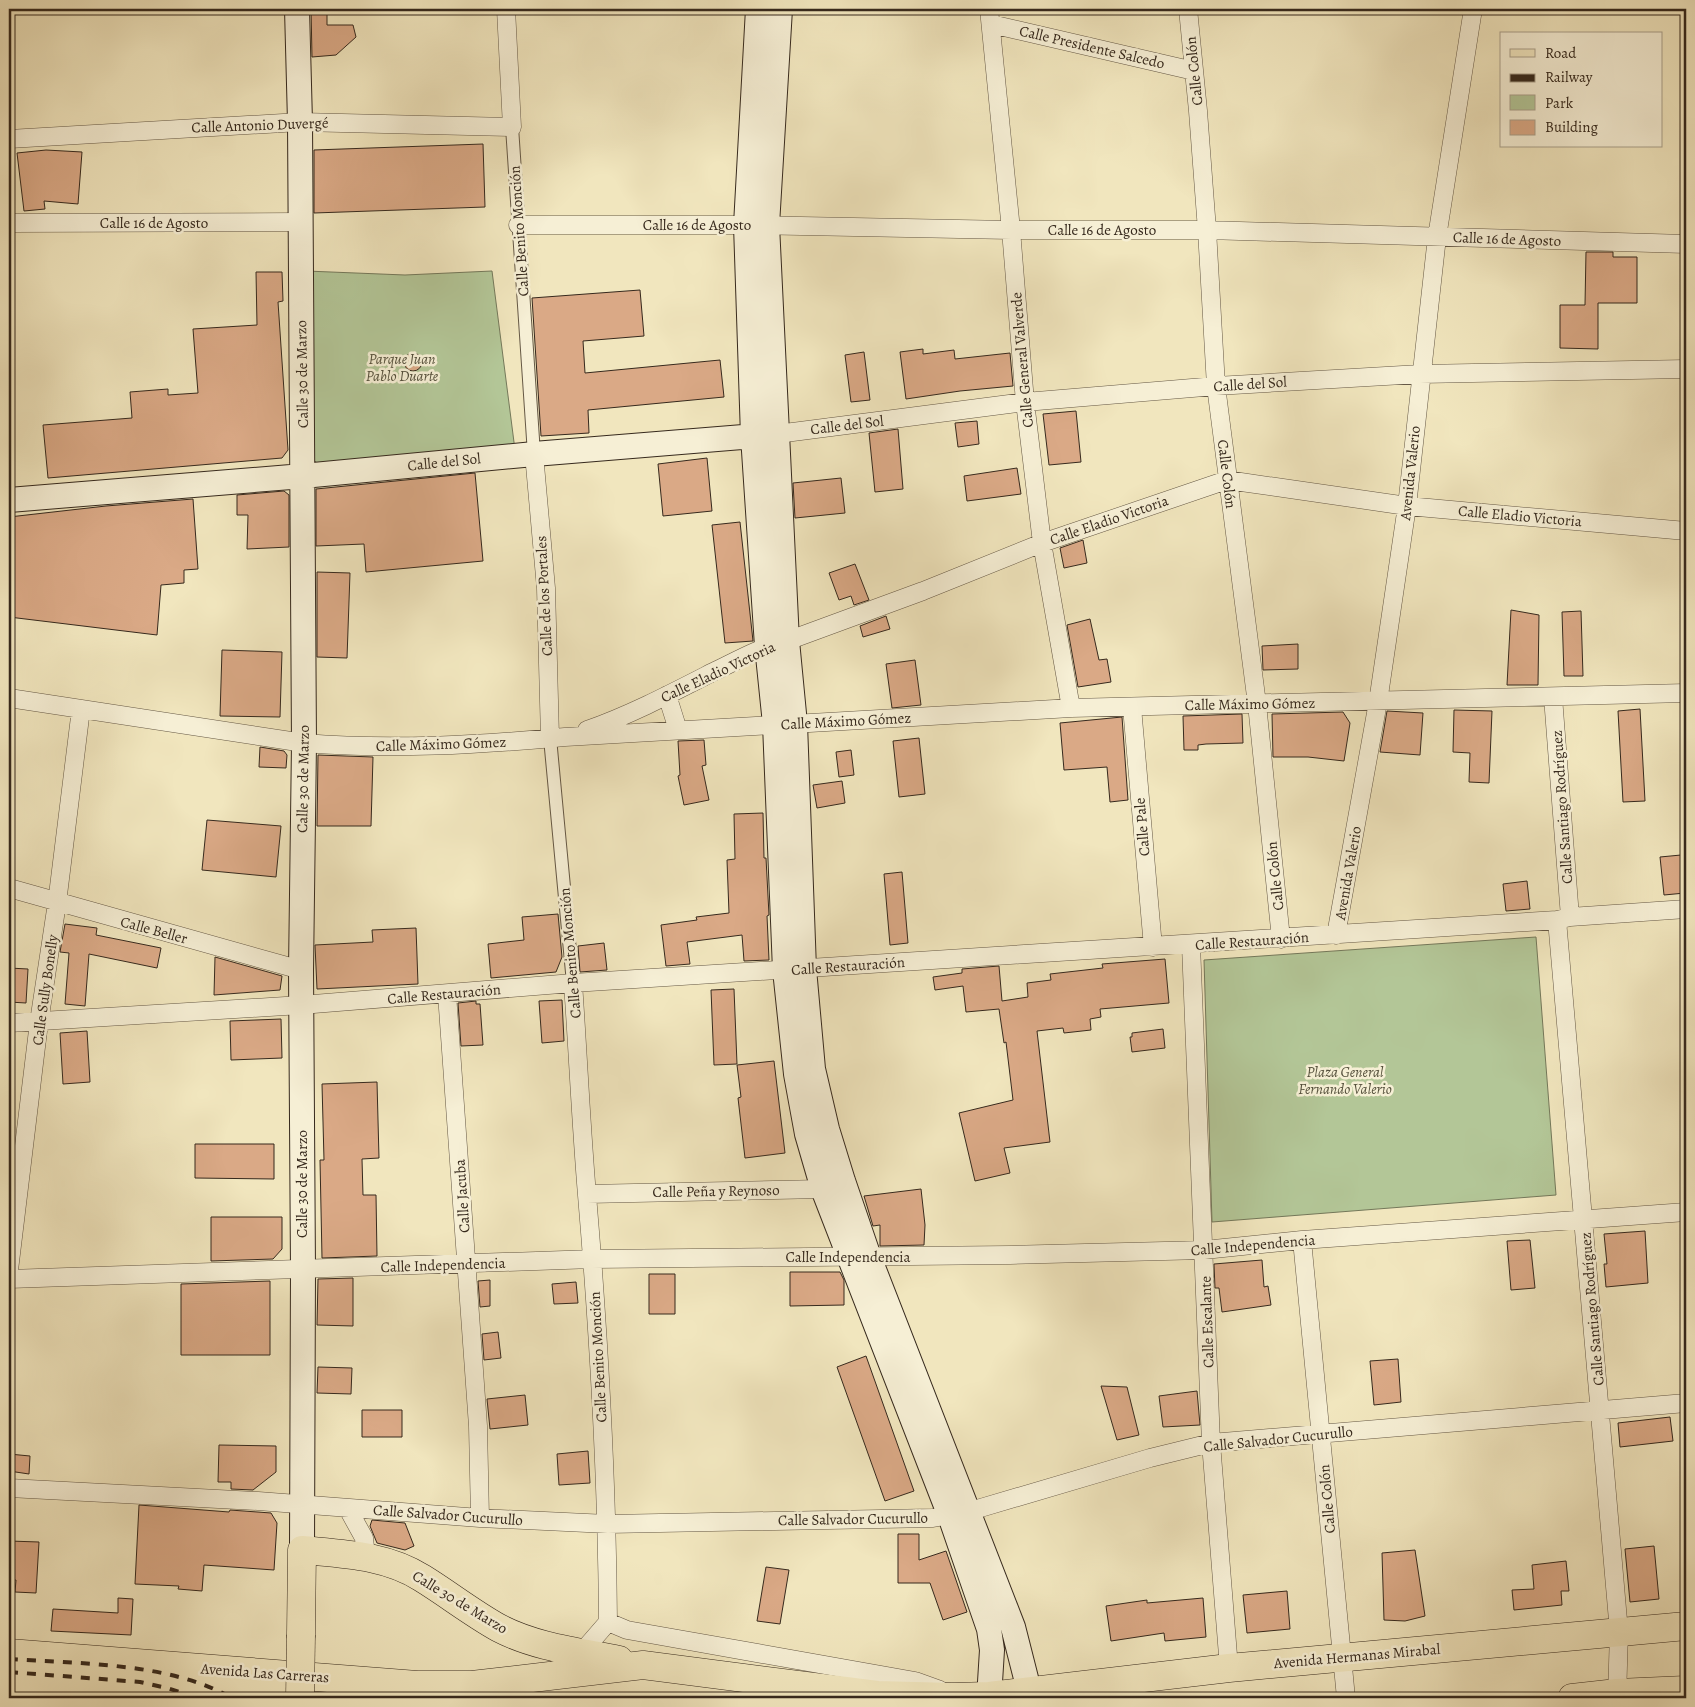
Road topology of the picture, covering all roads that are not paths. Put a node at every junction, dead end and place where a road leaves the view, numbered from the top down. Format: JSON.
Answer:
{"nodes":[{"id":1,"x":297,"y":9,"type":"edge"},
{"id":2,"x":506,"y":9,"type":"edge"},
{"id":3,"x":758,"y":9,"type":"edge"},
{"id":4,"x":780,"y":9,"type":"edge"},
{"id":5,"x":1188,"y":9,"type":"edge"},
{"id":6,"x":1473,"y":9,"type":"edge"},
{"id":7,"x":990,"y":16,"type":"edge"},
{"id":8,"x":1194,"y":71,"type":"junction"},
{"id":9,"x":300,"y":122,"type":"junction"},
{"id":10,"x":512,"y":127,"type":"junction"},
{"id":11,"x":9,"y":139,"type":"edge"},
{"id":12,"x":300,"y":222,"type":"junction"},
{"id":13,"x":9,"y":223,"type":"edge"},
{"id":14,"x":518,"y":225,"type":"junction"},
{"id":15,"x":756,"y":225,"type":"junction"},
{"id":16,"x":1011,"y":230,"type":"junction"},
{"id":17,"x":1207,"y":230,"type":"junction"},
{"id":18,"x":1437,"y":237,"type":"junction"},
{"id":19,"x":1686,"y":244,"type":"edge"},
{"id":20,"x":1686,"y":369,"type":"edge"},
{"id":21,"x":1420,"y":374,"type":"junction"},
{"id":22,"x":1216,"y":386,"type":"junction"},
{"id":23,"x":1024,"y":402,"type":"junction"},
{"id":24,"x":777,"y":434,"type":"junction"},
{"id":25,"x":754,"y":436,"type":"junction"},
{"id":26,"x":534,"y":454,"type":"junction"},
{"id":27,"x":302,"y":476,"type":"junction"},
{"id":28,"x":1227,"y":480,"type":"junction"},
{"id":29,"x":9,"y":500,"type":"edge"},
{"id":30,"x":1407,"y":506,"type":"junction"},
{"id":31,"x":1686,"y":531,"type":"edge"},
{"id":32,"x":1042,"y":543,"type":"junction"},
{"id":33,"x":777,"y":643,"type":"junction"},
{"id":34,"x":1686,"y":693,"type":"edge"},
{"id":35,"x":667,"y":695,"type":"junction"},
{"id":36,"x":1553,"y":697,"type":"junction"},
{"id":37,"x":9,"y":698,"type":"edge"},
{"id":38,"x":1378,"y":702,"type":"junction"},
{"id":39,"x":1257,"y":704,"type":"junction"},
{"id":40,"x":1132,"y":707,"type":"junction"},
{"id":41,"x":1071,"y":708,"type":"junction"},
{"id":42,"x":81,"y":709,"type":"junction"},
{"id":43,"x":785,"y":724,"type":"junction"},
{"id":44,"x":678,"y":730,"type":"junction"},
{"id":45,"x":557,"y":738,"type":"junction"},
{"id":46,"x":304,"y":743,"type":"junction"},
{"id":47,"x":9,"y":888,"type":"edge"},
{"id":48,"x":57,"y":903,"type":"junction"},
{"id":49,"x":1686,"y":909,"type":"edge"},
{"id":50,"x":1563,"y":918,"type":"junction"},
{"id":51,"x":1336,"y":935,"type":"junction"},
{"id":52,"x":1281,"y":938,"type":"junction"},
{"id":53,"x":1191,"y":945,"type":"junction"},
{"id":54,"x":1153,"y":947,"type":"junction"},
{"id":55,"x":795,"y":969,"type":"junction"},
{"id":56,"x":301,"y":970,"type":"junction"},
{"id":57,"x":574,"y":983,"type":"junction"},
{"id":58,"x":447,"y":994,"type":"junction"},
{"id":59,"x":301,"y":1004,"type":"junction"},
{"id":60,"x":39,"y":1022,"type":"junction"},
{"id":61,"x":9,"y":1023,"type":"edge"},
{"id":62,"x":833,"y":1185,"type":"junction"},
{"id":63,"x":587,"y":1194,"type":"junction"},
{"id":64,"x":1686,"y":1212,"type":"edge"},
{"id":65,"x":1584,"y":1220,"type":"junction"},
{"id":66,"x":1302,"y":1240,"type":"junction"},
{"id":67,"x":1204,"y":1250,"type":"junction"},
{"id":68,"x":859,"y":1257,"type":"junction"},
{"id":69,"x":593,"y":1259,"type":"junction"},
{"id":70,"x":466,"y":1264,"type":"junction"},
{"id":71,"x":9,"y":1270,"type":"edge"},
{"id":72,"x":303,"y":1270,"type":"junction"},
{"id":73,"x":9,"y":1279,"type":"edge"},
{"id":74,"x":1686,"y":1403,"type":"edge"},
{"id":75,"x":1600,"y":1410,"type":"junction"},
{"id":76,"x":1321,"y":1434,"type":"junction"},
{"id":77,"x":1211,"y":1443,"type":"junction"},
{"id":78,"x":9,"y":1488,"type":"edge"},
{"id":79,"x":302,"y":1504,"type":"junction"},
{"id":80,"x":348,"y":1509,"type":"junction"},
{"id":81,"x":959,"y":1514,"type":"junction"},
{"id":82,"x":480,"y":1518,"type":"junction"},
{"id":83,"x":608,"y":1524,"type":"junction"},
{"id":84,"x":302,"y":1550,"type":"junction"},
{"id":85,"x":366,"y":1557,"type":"junction"},
{"id":86,"x":608,"y":1622,"type":"junction"},
{"id":87,"x":1686,"y":1626,"type":"edge"},
{"id":88,"x":1619,"y":1632,"type":"junction"},
{"id":89,"x":582,"y":1652,"type":"junction"},
{"id":90,"x":9,"y":1653,"type":"edge"},
{"id":91,"x":1342,"y":1658,"type":"junction"},
{"id":92,"x":643,"y":1665,"type":"junction"},
{"id":93,"x":1229,"y":1668,"type":"junction"},
{"id":94,"x":9,"y":1678,"type":"edge"},
{"id":95,"x":1686,"y":1690,"type":"edge"},
{"id":96,"x":1030,"y":1695,"type":"edge"},
{"id":97,"x":1617,"y":1696,"type":"edge"},
{"id":98,"x":954,"y":1697,"type":"edge"},
{"id":99,"x":989,"y":1697,"type":"edge"},
{"id":100,"x":293,"y":1698,"type":"edge"},
{"id":101,"x":300,"y":1698,"type":"edge"},
{"id":102,"x":1346,"y":1698,"type":"edge"},
{"id":103,"x":1572,"y":1698,"type":"edge"}],
"edges":[{"from":1,"to":9,"type":"main road","name":"Calle 30 de Marzo"},
{"from":2,"to":10,"type":"street","name":"Calle Benito Monción"},
{"from":3,"to":15,"type":"main road"},
{"from":4,"to":15,"type":"main road"},
{"from":5,"to":8,"type":"street","name":"Calle Colón"},
{"from":6,"to":18,"type":"street","name":"Avenida Valerio"},
{"from":7,"to":8,"type":"street","name":"Calle Presidente Salcedo"},
{"from":7,"to":16,"type":"street","name":"Calle General Valverde"},
{"from":8,"to":17,"type":"street","name":"Calle Colón"},
{"from":9,"to":10,"type":"street","name":"Calle Antonio Duvergé"},
{"from":9,"to":11,"type":"street","name":"Calle Antonio Duvergé"},
{"from":9,"to":12,"type":"main road","name":"Calle 30 de Marzo"},
{"from":10,"to":14,"type":"street","name":"Calle Benito Monción"},
{"from":12,"to":13,"type":"street","name":"Calle 16 de Agosto"},
{"from":12,"to":27,"type":"main road","name":"Calle 30 de Marzo"},
{"from":14,"to":15,"type":"street","name":"Calle 16 de Agosto"},
{"from":14,"to":26,"type":"street","name":"Calle Benito Monción"},
{"from":15,"to":16,"type":"street","name":"Calle 16 de Agosto"},
{"from":15,"to":24,"type":"main road"},
{"from":15,"to":25,"type":"main road"},
{"from":16,"to":17,"type":"street","name":"Calle 16 de Agosto"},
{"from":16,"to":23,"type":"street","name":"Calle General Valverde"},
{"from":17,"to":18,"type":"street","name":"Calle 16 de Agosto"},
{"from":17,"to":22,"type":"street","name":"Calle Colón"},
{"from":18,"to":19,"type":"street","name":"Calle 16 de Agosto"},
{"from":18,"to":21,"type":"street","name":"Avenida Valerio"},
{"from":20,"to":21,"type":"street","name":"Calle del Sol"},
{"from":21,"to":22,"type":"street","name":"Calle del Sol"},
{"from":21,"to":30,"type":"street","name":"Avenida Valerio"},
{"from":22,"to":23,"type":"street","name":"Calle del Sol"},
{"from":22,"to":28,"type":"street","name":"Calle Colón"},
{"from":23,"to":24,"type":"street","name":"Calle del Sol"},
{"from":23,"to":32,"type":"street","name":"Calle General Valverde"},
{"from":24,"to":25,"type":"main road","name":"Calle del Sol"},
{"from":24,"to":33,"type":"main road"},
{"from":25,"to":26,"type":"main road","name":"Calle del Sol"},
{"from":25,"to":33,"type":"main road"},
{"from":26,"to":27,"type":"main road","name":"Calle del Sol"},
{"from":26,"to":45,"type":"street","name":"Calle de los Portales"},
{"from":27,"to":29,"type":"main road","name":"Calle del Sol"},
{"from":27,"to":46,"type":"main road","name":"Calle 30 de Marzo"},
{"from":28,"to":30,"type":"street","name":"Calle Eladio Victoria"},
{"from":28,"to":32,"type":"street","name":"Calle Eladio Victoria"},
{"from":28,"to":39,"type":"street","name":"Calle Colón"},
{"from":30,"to":31,"type":"street","name":"Calle Eladio Victoria"},
{"from":30,"to":38,"type":"street","name":"Avenida Valerio"},
{"from":32,"to":33,"type":"street","name":"Calle Eladio Victoria"},
{"from":32,"to":41,"type":"street","name":"Calle General Valverde"},
{"from":33,"to":35,"type":"street","name":"Calle Eladio Victoria"},
{"from":33,"to":43,"type":"main road"},
{"from":34,"to":36,"type":"street","name":"Calle Máximo Gómez"},
{"from":35,"to":44,"type":"street"},
{"from":35,"to":45,"type":"street","name":"Calle Eladio Victoria"},
{"from":36,"to":38,"type":"street","name":"Calle Máximo Gómez"},
{"from":36,"to":50,"type":"street","name":"Calle Santiago Rodríguez"},
{"from":37,"to":42,"type":"street","name":"Calle Máximo Gómez"},
{"from":38,"to":39,"type":"street","name":"Calle Máximo Gómez"},
{"from":38,"to":51,"type":"street","name":"Avenida Valerio"},
{"from":39,"to":40,"type":"street","name":"Calle Máximo Gómez"},
{"from":39,"to":52,"type":"street","name":"Calle Colón"},
{"from":40,"to":41,"type":"street","name":"Calle Máximo Gómez"},
{"from":40,"to":54,"type":"street","name":"Calle Pale"},
{"from":41,"to":43,"type":"street","name":"Calle Máximo Gómez"},
{"from":42,"to":46,"type":"street","name":"Calle Máximo Gómez"},
{"from":42,"to":48,"type":"street","name":"Calle Sully Bonelly"},
{"from":43,"to":44,"type":"street","name":"Calle Máximo Gómez"},
{"from":43,"to":55,"type":"main road"},
{"from":44,"to":45,"type":"street","name":"Calle Máximo Gómez"},
{"from":45,"to":46,"type":"street","name":"Calle Máximo Gómez"},
{"from":45,"to":57,"type":"street","name":"Calle Benito Monción"},
{"from":46,"to":56,"type":"main road","name":"Calle 30 de Marzo"},
{"from":47,"to":48,"type":"street","name":"Calle Beller"},
{"from":48,"to":56,"type":"street","name":"Calle Beller"},
{"from":48,"to":60,"type":"street","name":"Calle Sully Bonelly"},
{"from":49,"to":50,"type":"street","name":"Calle Restauración"},
{"from":50,"to":51,"type":"street","name":"Calle Restauración"},
{"from":50,"to":65,"type":"street","name":"Calle Santiago Rodríguez"},
{"from":51,"to":52,"type":"street","name":"Calle Restauración"},
{"from":52,"to":53,"type":"street","name":"Calle Restauración"},
{"from":53,"to":54,"type":"street","name":"Calle Restauración"},
{"from":53,"to":67,"type":"street","name":"Calle Escalante"},
{"from":54,"to":55,"type":"street","name":"Calle Restauración"},
{"from":55,"to":57,"type":"street","name":"Calle Restauración"},
{"from":55,"to":62,"type":"main road"},
{"from":56,"to":59,"type":"main road","name":"Calle 30 de Marzo"},
{"from":57,"to":58,"type":"street","name":"Calle Restauración"},
{"from":57,"to":63,"type":"street","name":"Calle Benito Monción"},
{"from":58,"to":59,"type":"street","name":"Calle Restauración"},
{"from":58,"to":70,"type":"street","name":"Calle Jacuba"},
{"from":59,"to":60,"type":"street","name":"Calle Restauración"},
{"from":59,"to":72,"type":"main road","name":"Calle 30 de Marzo"},
{"from":60,"to":61,"type":"street","name":"Calle Restauración"},
{"from":60,"to":71,"type":"street","name":"Calle Sully Bonelly"},
{"from":62,"to":63,"type":"street","name":"Calle Peña y Reynoso"},
{"from":62,"to":68,"type":"main road"},
{"from":63,"to":69,"type":"street","name":"Calle Benito Monción"},
{"from":64,"to":65,"type":"street","name":"Calle Independencia"},
{"from":65,"to":66,"type":"street","name":"Calle Independencia"},
{"from":65,"to":75,"type":"street","name":"Calle Santiago Rodríguez"},
{"from":66,"to":67,"type":"street","name":"Calle Independencia"},
{"from":66,"to":76,"type":"street","name":"Calle Colón"},
{"from":67,"to":68,"type":"street","name":"Calle Independencia"},
{"from":67,"to":77,"type":"street","name":"Calle Escalante"},
{"from":68,"to":69,"type":"street","name":"Calle Independencia"},
{"from":68,"to":81,"type":"main road"},
{"from":69,"to":70,"type":"street","name":"Calle Independencia"},
{"from":69,"to":83,"type":"street","name":"Calle Benito Monción"},
{"from":70,"to":72,"type":"street","name":"Calle Independencia"},
{"from":70,"to":82,"type":"street","name":"Calle Jacuba"},
{"from":72,"to":73,"type":"street","name":"Calle Independencia"},
{"from":72,"to":79,"type":"main road","name":"Calle 30 de Marzo"},
{"from":74,"to":75,"type":"street","name":"Calle Salvador Cucurullo"},
{"from":75,"to":76,"type":"street","name":"Calle Salvador Cucurullo"},
{"from":75,"to":88,"type":"street","name":"Calle Santiago Rodríguez"},
{"from":76,"to":77,"type":"street","name":"Calle Salvador Cucurullo"},
{"from":76,"to":91,"type":"street","name":"Calle Colón"},
{"from":77,"to":81,"type":"street","name":"Calle Salvador Cucurullo"},
{"from":77,"to":93,"type":"street","name":"Calle Escalante"},
{"from":78,"to":79,"type":"street","name":"Calle Salvador Cucurullo"},
{"from":79,"to":80,"type":"street","name":"Calle Salvador Cucurullo"},
{"from":79,"to":84,"type":"main road","name":"Calle 30 de Marzo"},
{"from":80,"to":82,"type":"street","name":"Calle Salvador Cucurullo"},
{"from":80,"to":85,"type":"street"},
{"from":81,"to":83,"type":"street","name":"Calle Salvador Cucurullo"},
{"from":81,"to":96,"type":"main road"},
{"from":81,"to":99,"type":"main road"},
{"from":82,"to":83,"type":"street","name":"Calle Salvador Cucurullo"},
{"from":83,"to":86,"type":"street","name":"Calle Benito Monción"},
{"from":84,"to":85,"type":"main road","name":"Calle 30 de Marzo"},
{"from":84,"to":101,"type":"main road","name":"Calle 30 de Marzo","bridge":true},
{"from":85,"to":89,"type":"main road","name":"Calle 30 de Marzo"},
{"from":86,"to":89,"type":"street"},
{"from":86,"to":98,"type":"street"},
{"from":87,"to":88,"type":"main road","name":"Avenida Hermanas Mirabal"},
{"from":88,"to":91,"type":"main road","name":"Avenida Hermanas Mirabal"},
{"from":88,"to":97,"type":"street","name":"Calle Santiago Rodríguez"},
{"from":89,"to":92,"type":"main road","name":"Calle 30 de Marzo"},
{"from":90,"to":92,"type":"main road","name":"Avenida Las Carreras"},
{"from":91,"to":93,"type":"main road","name":"Avenida Hermanas Mirabal"},
{"from":91,"to":102,"type":"street","name":"Calle Colón"},
{"from":92,"to":98,"type":"main road","name":"Avenida Las Carreras"},
{"from":93,"to":96,"type":"main road","name":"Avenida Hermanas Mirabal"},
{"from":94,"to":100,"type":"main road","name":"Avenida Las Carreras"},
{"from":95,"to":97,"type":"main road"},
{"from":96,"to":99,"type":"main road","name":"Avenida Las Carreras"},
{"from":97,"to":103,"type":"main road"},
{"from":98,"to":99,"type":"main road","name":"Avenida Las Carreras"}]}
